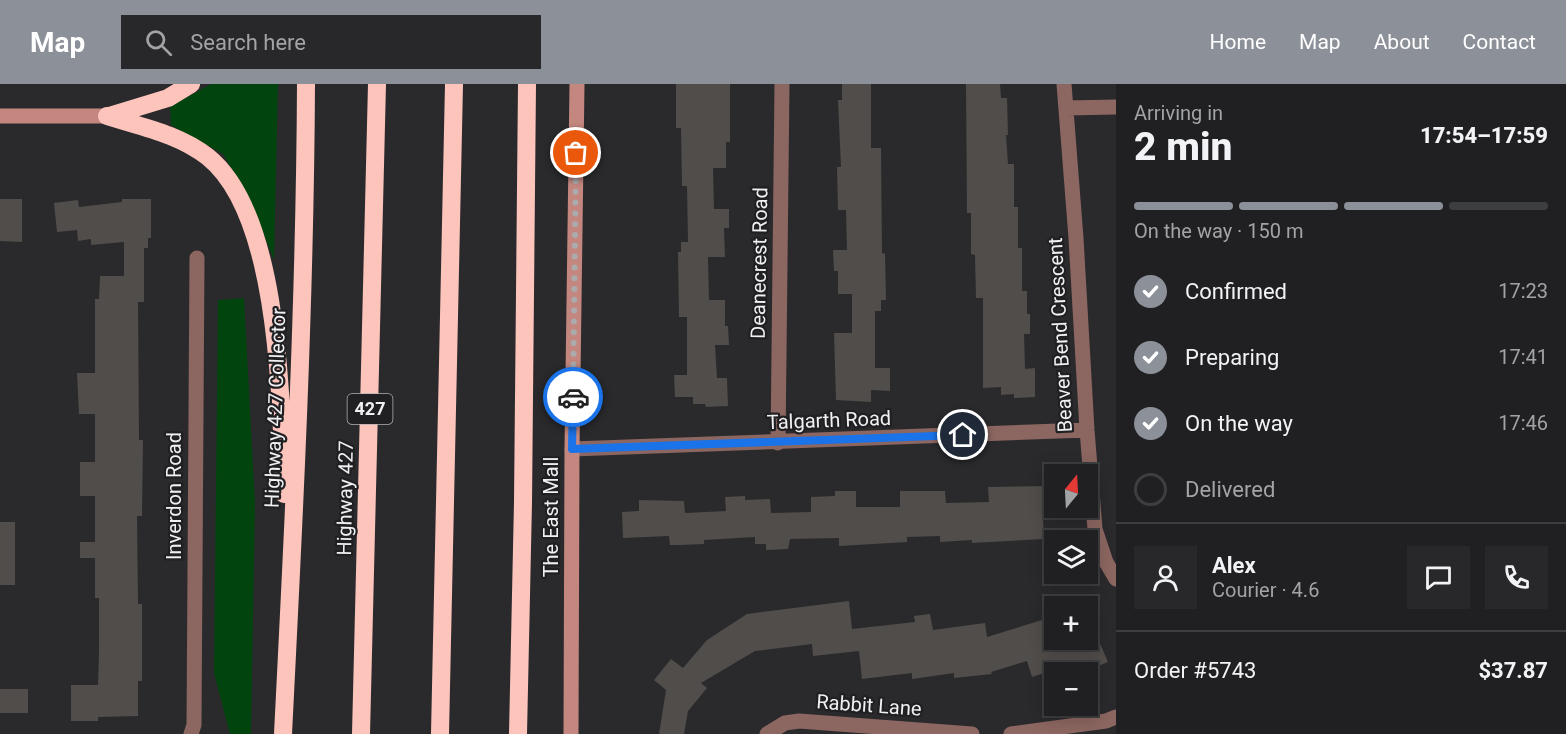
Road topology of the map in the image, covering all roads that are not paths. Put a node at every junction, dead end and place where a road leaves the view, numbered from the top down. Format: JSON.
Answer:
{"nodes":[{"id":1,"x":191,"y":84,"type":"edge"},
{"id":2,"x":306,"y":84,"type":"edge"},
{"id":3,"x":377,"y":84,"type":"edge"},
{"id":4,"x":454,"y":84,"type":"edge"},
{"id":5,"x":527,"y":84,"type":"edge"},
{"id":6,"x":577,"y":84,"type":"edge"},
{"id":7,"x":782,"y":84,"type":"edge"},
{"id":8,"x":1064,"y":84,"type":"edge"},
{"id":9,"x":1116,"y":107,"type":"edge"},
{"id":10,"x":1066,"y":108,"type":"junction"},
{"id":11,"x":0,"y":116,"type":"edge"},
{"id":12,"x":107,"y":116,"type":"junction"},
{"id":13,"x":197,"y":258,"type":"dead end"},
{"id":14,"x":1087,"y":430,"type":"junction"},
{"id":15,"x":778,"y":443,"type":"junction"},
{"id":16,"x":572,"y":449,"type":"junction"},
{"id":17,"x":1116,"y":579,"type":"edge"},
{"id":18,"x":289,"y":617,"type":"junction"},
{"id":19,"x":1116,"y":717,"type":"edge"},
{"id":20,"x":191,"y":734,"type":"edge"},
{"id":21,"x":283,"y":734,"type":"edge"},
{"id":22,"x":361,"y":734,"type":"edge"},
{"id":23,"x":440,"y":734,"type":"edge"},
{"id":24,"x":518,"y":734,"type":"edge"},
{"id":25,"x":571,"y":734,"type":"edge"},
{"id":26,"x":767,"y":734,"type":"edge"},
{"id":27,"x":972,"y":734,"type":"edge"},
{"id":28,"x":1011,"y":734,"type":"edge"}],
"edges":[{"from":1,"to":12,"type":"highway"},
{"from":2,"to":18,"type":"highway","name":"Highway 427 Collector"},
{"from":3,"to":22,"type":"highway","name":"Highway 427","number":"427"},
{"from":4,"to":23,"type":"highway"},
{"from":5,"to":24,"type":"highway"},
{"from":6,"to":16,"type":"main road","name":"The East Mall"},
{"from":7,"to":15,"type":"street","name":"Deanecrest Road"},
{"from":8,"to":10,"type":"street","name":"Beaver Bend Crescent"},
{"from":9,"to":10,"type":"street"},
{"from":10,"to":14,"type":"street","name":"Beaver Bend Crescent"},
{"from":11,"to":12,"type":"main road"},
{"from":12,"to":18,"type":"highway"},
{"from":13,"to":20,"type":"street","name":"Inverdon Road"},
{"from":14,"to":15,"type":"street","name":"Talgarth Road"},
{"from":14,"to":17,"type":"street","name":"Beaver Bend Crescent"},
{"from":15,"to":16,"type":"street","name":"Talgarth Road"},
{"from":16,"to":25,"type":"main road","name":"The East Mall"},
{"from":18,"to":21,"type":"highway","name":"Highway 427 Collector"},
{"from":19,"to":28,"type":"street"},
{"from":26,"to":27,"type":"street","name":"Rabbit Lane"}]}
